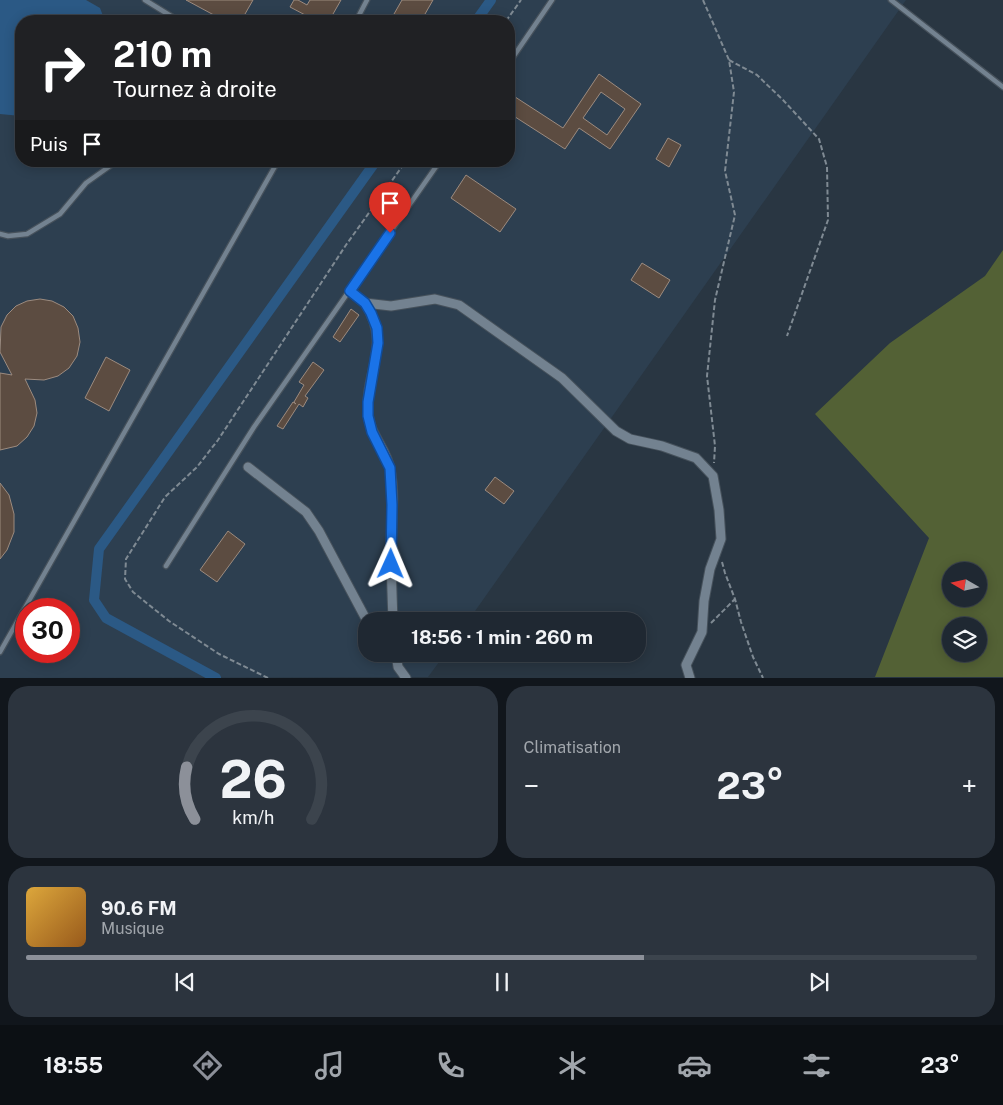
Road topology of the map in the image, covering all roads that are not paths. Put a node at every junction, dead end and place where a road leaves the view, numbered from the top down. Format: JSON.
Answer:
{"nodes":[{"id":1,"x":145,"y":0,"type":"edge"},
{"id":2,"x":367,"y":0,"type":"edge"},
{"id":3,"x":552,"y":0,"type":"edge"},
{"id":4,"x":891,"y":0,"type":"edge"},
{"id":5,"x":169,"y":15,"type":"edge"},
{"id":6,"x":359,"y":15,"type":"edge"},
{"id":7,"x":515,"y":54,"type":"edge"},
{"id":8,"x":1003,"y":87,"type":"edge"},
{"id":9,"x":109,"y":167,"type":"edge"},
{"id":10,"x":275,"y":167,"type":"edge"},
{"id":11,"x":436,"y":167,"type":"edge"},
{"id":12,"x":0,"y":234,"type":"edge"},
{"id":13,"x":350,"y":291,"type":"junction"},
{"id":14,"x":365,"y":303,"type":"junction"},
{"id":15,"x":248,"y":467,"type":"dead end"},
{"id":16,"x":166,"y":566,"type":"dead end"},
{"id":17,"x":362,"y":612,"type":"edge"},
{"id":18,"x":393,"y":612,"type":"edge"},
{"id":19,"x":0,"y":652,"type":"edge"},
{"id":20,"x":394,"y":662,"type":"edge"},
{"id":21,"x":397,"y":662,"type":"edge"},
{"id":22,"x":398,"y":667,"type":"junction"},
{"id":23,"x":406,"y":678,"type":"edge"},
{"id":24,"x":690,"y":678,"type":"edge"}],
"edges":[{"from":1,"to":5,"type":"lane"},
{"from":2,"to":6,"type":"lane"},
{"from":3,"to":7,"type":"lane"},
{"from":4,"to":8,"type":"lane"},
{"from":9,"to":12,"type":"lane"},
{"from":10,"to":19,"type":"lane"},
{"from":11,"to":13,"type":"lane"},
{"from":13,"to":14,"type":"street"},
{"from":13,"to":16,"type":"lane"},
{"from":14,"to":18,"type":"street"},
{"from":14,"to":24,"type":"street"},
{"from":15,"to":17,"type":"street"},
{"from":20,"to":22,"type":"street"},
{"from":21,"to":22,"type":"street"},
{"from":22,"to":23,"type":"street"}]}
